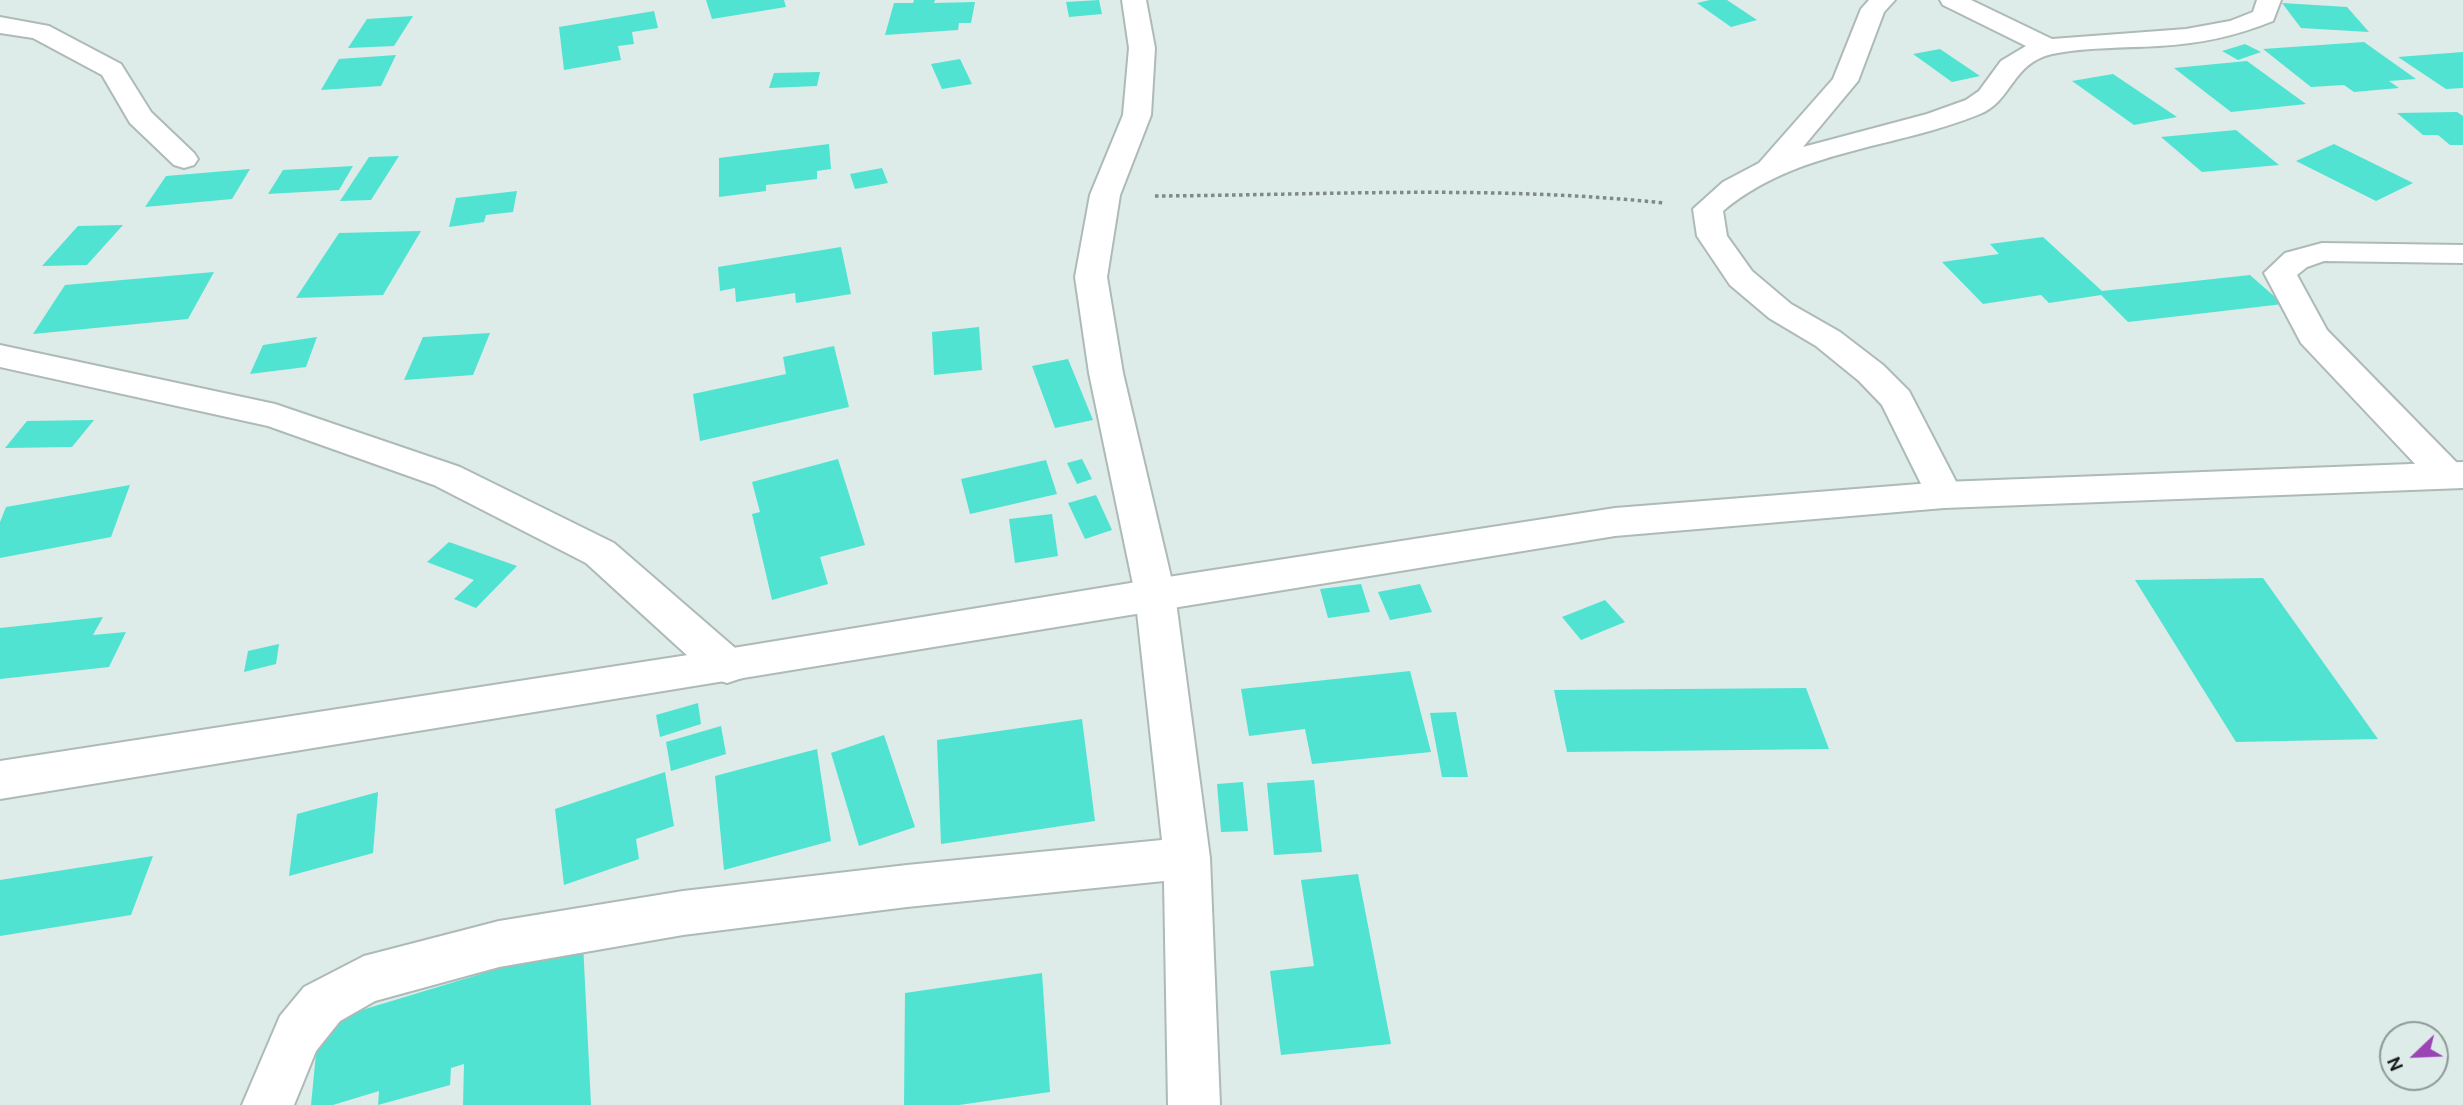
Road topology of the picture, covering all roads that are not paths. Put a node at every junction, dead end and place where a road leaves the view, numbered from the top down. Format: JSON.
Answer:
{"nodes":[{"id":1,"x":1135,"y":0,"type":"edge"},
{"id":2,"x":1883,"y":0,"type":"edge"},
{"id":3,"x":1952,"y":0,"type":"edge"},
{"id":4,"x":2269,"y":0,"type":"edge"},
{"id":5,"x":0,"y":25,"type":"edge"},
{"id":6,"x":2048,"y":47,"type":"junction"},
{"id":7,"x":184,"y":159,"type":"dead end"},
{"id":8,"x":1769,"y":169,"type":"junction"},
{"id":9,"x":2463,"y":254,"type":"edge"},
{"id":10,"x":0,"y":356,"type":"edge"},
{"id":11,"x":2455,"y":475,"type":"edge"},
{"id":12,"x":1944,"y":495,"type":"junction"},
{"id":13,"x":1156,"y":594,"type":"junction"},
{"id":14,"x":727,"y":666,"type":"junction"},
{"id":15,"x":0,"y":780,"type":"edge"},
{"id":16,"x":1186,"y":858,"type":"junction"},
{"id":17,"x":263,"y":1103,"type":"edge"},
{"id":18,"x":1194,"y":1105,"type":"edge"}],
"edges":[{"from":1,"to":13,"type":"street"},
{"from":2,"to":8,"type":"street"},
{"from":3,"to":6,"type":"street"},
{"from":4,"to":6,"type":"street"},
{"from":5,"to":7,"type":"street"},
{"from":6,"to":8,"type":"street"},
{"from":8,"to":12,"type":"street"},
{"from":9,"to":11,"type":"street"},
{"from":10,"to":14,"type":"street"},
{"from":11,"to":12,"type":"street"},
{"from":12,"to":13,"type":"street"},
{"from":13,"to":14,"type":"street"},
{"from":13,"to":16,"type":"street"},
{"from":14,"to":15,"type":"street"},
{"from":16,"to":17,"type":"street"},
{"from":16,"to":18,"type":"street"}]}
